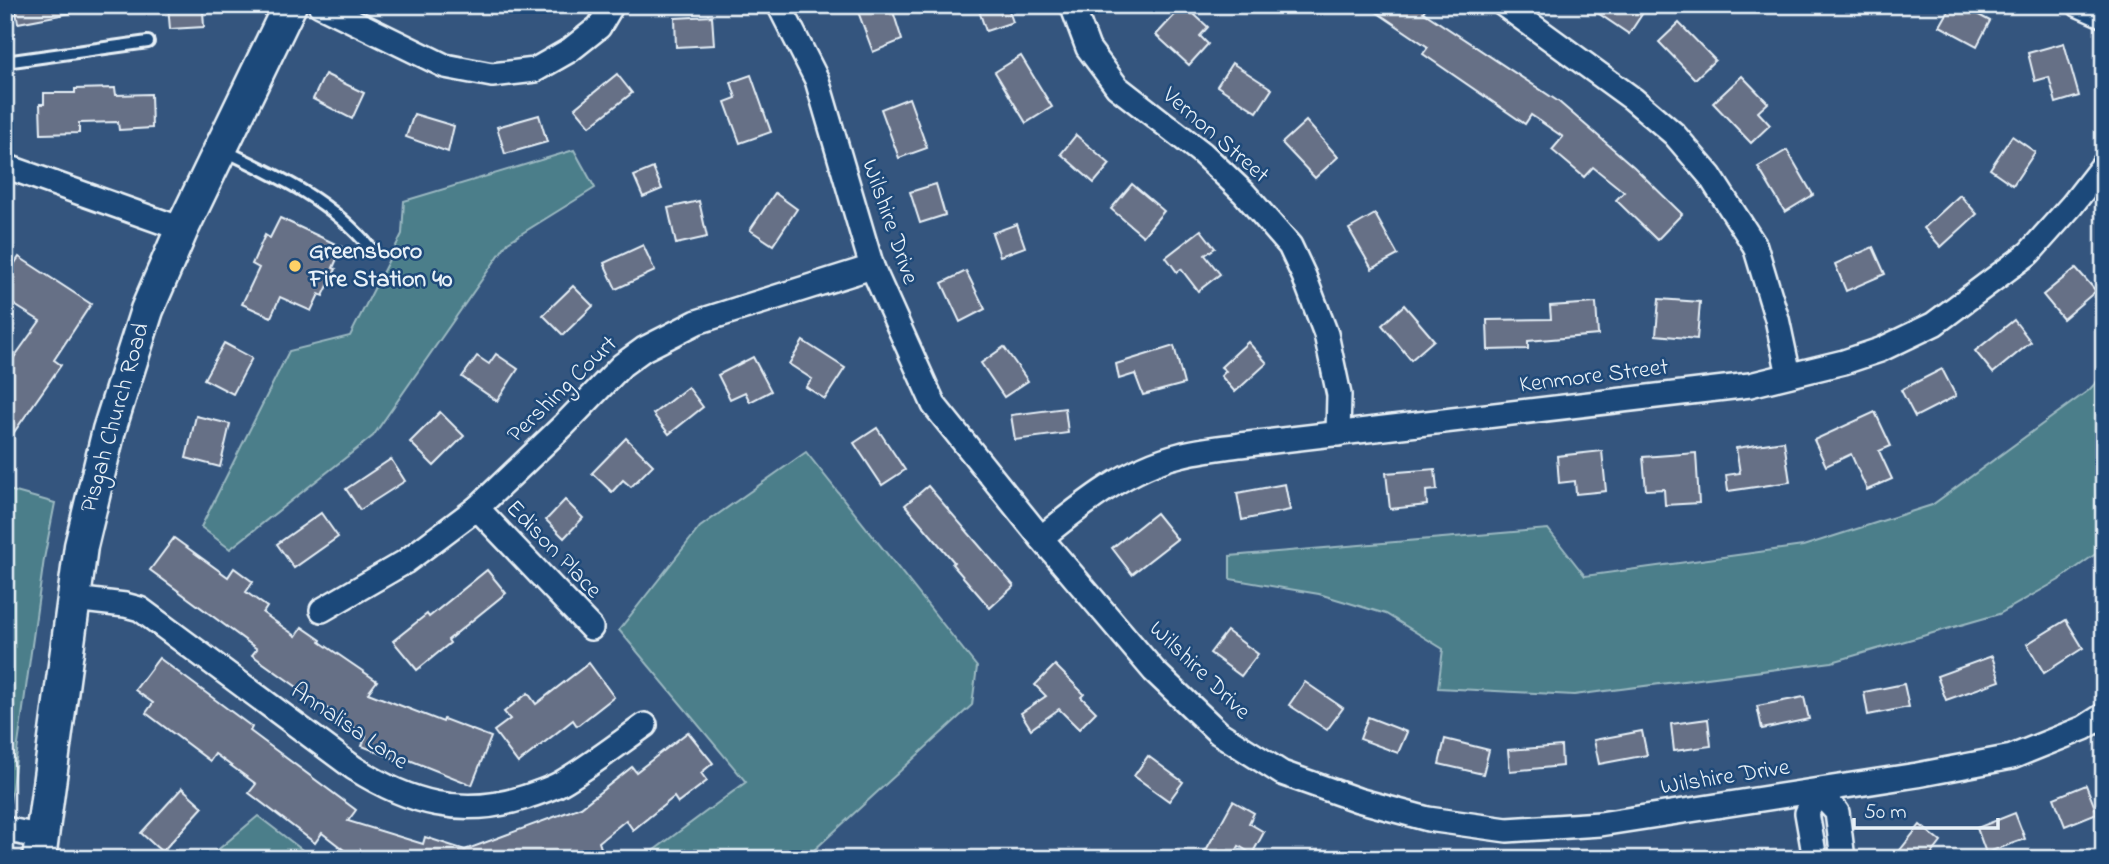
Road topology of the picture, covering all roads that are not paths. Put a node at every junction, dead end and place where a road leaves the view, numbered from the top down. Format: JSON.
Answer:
{"nodes":[{"id":1,"x":290,"y":5,"type":"edge"},
{"id":2,"x":320,"y":5,"type":"edge"},
{"id":3,"x":612,"y":5,"type":"edge"},
{"id":4,"x":779,"y":5,"type":"edge"},
{"id":5,"x":1072,"y":5,"type":"edge"},
{"id":6,"x":1504,"y":5,"type":"edge"},
{"id":7,"x":2079,"y":5,"type":"edge"},
{"id":8,"x":2104,"y":16,"type":"edge"},
{"id":9,"x":148,"y":43,"type":"dead end"},
{"id":10,"x":5,"y":62,"type":"edge"},
{"id":11,"x":220,"y":149,"type":"junction"},
{"id":12,"x":2104,"y":164,"type":"edge"},
{"id":13,"x":5,"y":166,"type":"edge"},
{"id":14,"x":182,"y":229,"type":"junction"},
{"id":15,"x":371,"y":249,"type":"dead end"},
{"id":16,"x":872,"y":267,"type":"junction"},
{"id":17,"x":1789,"y":375,"type":"junction"},
{"id":18,"x":1338,"y":434,"type":"junction"},
{"id":19,"x":477,"y":508,"type":"junction"},
{"id":20,"x":1041,"y":538,"type":"junction"},
{"id":21,"x":74,"y":599,"type":"junction"},
{"id":22,"x":322,"y":610,"type":"dead end"},
{"id":23,"x":591,"y":628,"type":"dead end"},
{"id":24,"x":2104,"y":715,"type":"edge"},
{"id":25,"x":645,"y":726,"type":"dead end"},
{"id":26,"x":1818,"y":791,"type":"junction"},
{"id":27,"x":5,"y":829,"type":"edge"},
{"id":28,"x":41,"y":848,"type":"edge"},
{"id":29,"x":1815,"y":859,"type":"edge"},
{"id":30,"x":1843,"y":859,"type":"edge"}],
"edges":[{"from":1,"to":11,"type":"main road","name":"Pisgah Church Road"},
{"from":2,"to":3,"type":"street"},
{"from":4,"to":16,"type":"street","name":"Wilshire Drive"},
{"from":5,"to":18,"type":"street","name":"Vernon Street"},
{"from":6,"to":17,"type":"street"},
{"from":7,"to":8,"type":"street"},
{"from":9,"to":10,"type":"lane"},
{"from":11,"to":14,"type":"main road","name":"Pisgah Church Road"},
{"from":11,"to":15,"type":"lane"},
{"from":12,"to":17,"type":"street","name":"Kenmore Street"},
{"from":13,"to":14,"type":"street"},
{"from":14,"to":21,"type":"main road","name":"Pisgah Church Road"},
{"from":16,"to":19,"type":"street","name":"Pershing Court"},
{"from":16,"to":20,"type":"street","name":"Wilshire Drive"},
{"from":17,"to":18,"type":"street","name":"Kenmore Street"},
{"from":18,"to":20,"type":"street","name":"Kenmore Street"},
{"from":19,"to":22,"type":"street","name":"Pershing Court"},
{"from":19,"to":23,"type":"street","name":"Edison Place"},
{"from":20,"to":26,"type":"street","name":"Wilshire Drive"},
{"from":21,"to":25,"type":"street","name":"Annalisa Lane"},
{"from":21,"to":28,"type":"main road","name":"Pisgah Church Road"},
{"from":24,"to":26,"type":"street","name":"Wilshire Drive"},
{"from":26,"to":29,"type":"street"},
{"from":26,"to":30,"type":"street"},
{"from":27,"to":28,"type":"street"}]}
